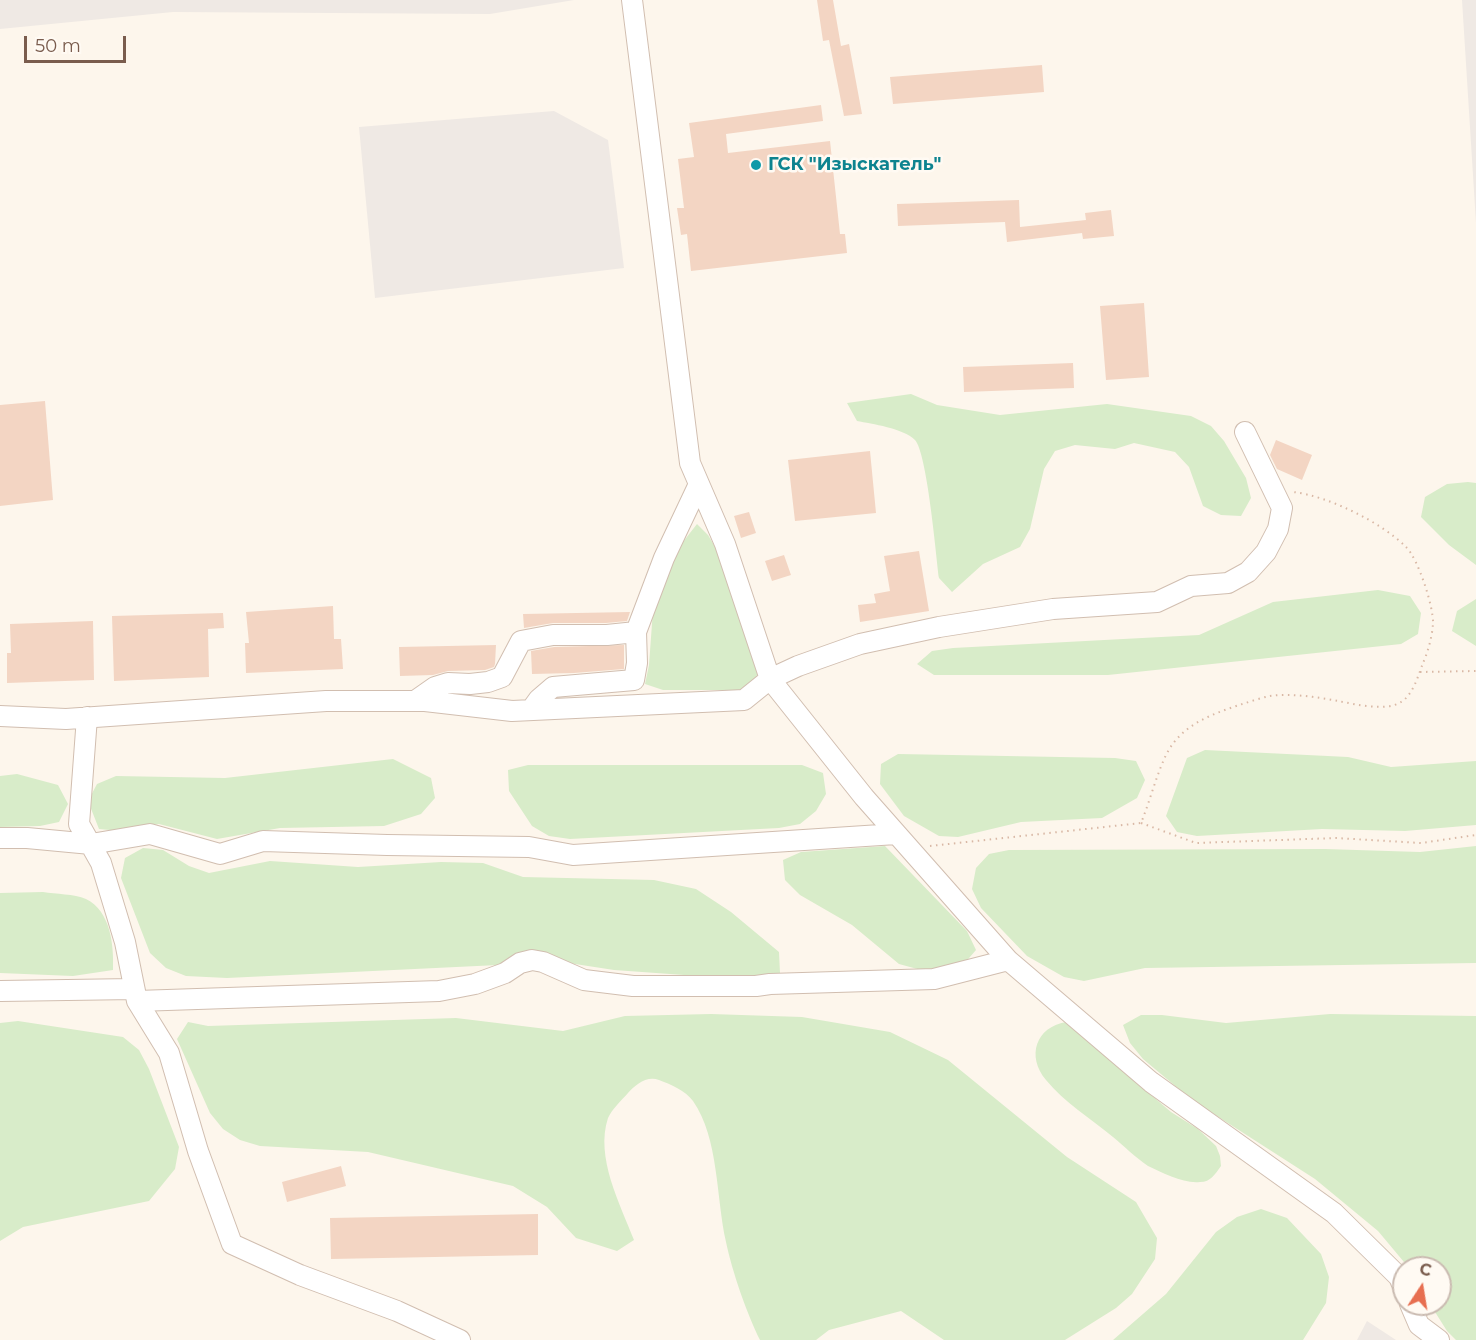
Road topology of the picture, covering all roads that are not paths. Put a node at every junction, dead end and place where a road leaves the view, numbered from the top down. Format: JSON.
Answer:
{"nodes":[{"id":1,"x":632,"y":0,"type":"edge"},
{"id":2,"x":1245,"y":432,"type":"dead end"},
{"id":3,"x":699,"y":484,"type":"junction"},
{"id":4,"x":636,"y":632,"type":"junction"},
{"id":5,"x":770,"y":679,"type":"junction"},
{"id":6,"x":416,"y":701,"type":"junction"},
{"id":7,"x":531,"y":710,"type":"junction"},
{"id":8,"x":0,"y":716,"type":"edge"},
{"id":9,"x":87,"y":717,"type":"junction"},
{"id":10,"x":0,"y":838,"type":"edge"},
{"id":11,"x":903,"y":841,"type":"junction"},
{"id":12,"x":91,"y":844,"type":"junction"},
{"id":13,"x":1008,"y":960,"type":"junction"},
{"id":14,"x":0,"y":991,"type":"edge"},
{"id":15,"x":136,"y":995,"type":"junction"},
{"id":16,"x":1392,"y":1271,"type":"edge"},
{"id":17,"x":1415,"y":1316,"type":"edge"},
{"id":18,"x":460,"y":1340,"type":"edge"},
{"id":19,"x":1439,"y":1340,"type":"edge"}],
"edges":[{"from":1,"to":3,"type":"street"},
{"from":2,"to":5,"type":"street"},
{"from":3,"to":4,"type":"street"},
{"from":3,"to":5,"type":"street"},
{"from":4,"to":6,"type":"street"},
{"from":4,"to":7,"type":"street"},
{"from":5,"to":7,"type":"street"},
{"from":5,"to":11,"type":"street"},
{"from":6,"to":7,"type":"street"},
{"from":6,"to":9,"type":"street"},
{"from":8,"to":9,"type":"street"},
{"from":9,"to":12,"type":"street"},
{"from":10,"to":12,"type":"street"},
{"from":11,"to":12,"type":"street"},
{"from":11,"to":13,"type":"street"},
{"from":12,"to":15,"type":"street"},
{"from":13,"to":15,"type":"street"},
{"from":13,"to":16,"type":"street"},
{"from":14,"to":15,"type":"street"},
{"from":15,"to":18,"type":"street"},
{"from":17,"to":19,"type":"street"}]}
